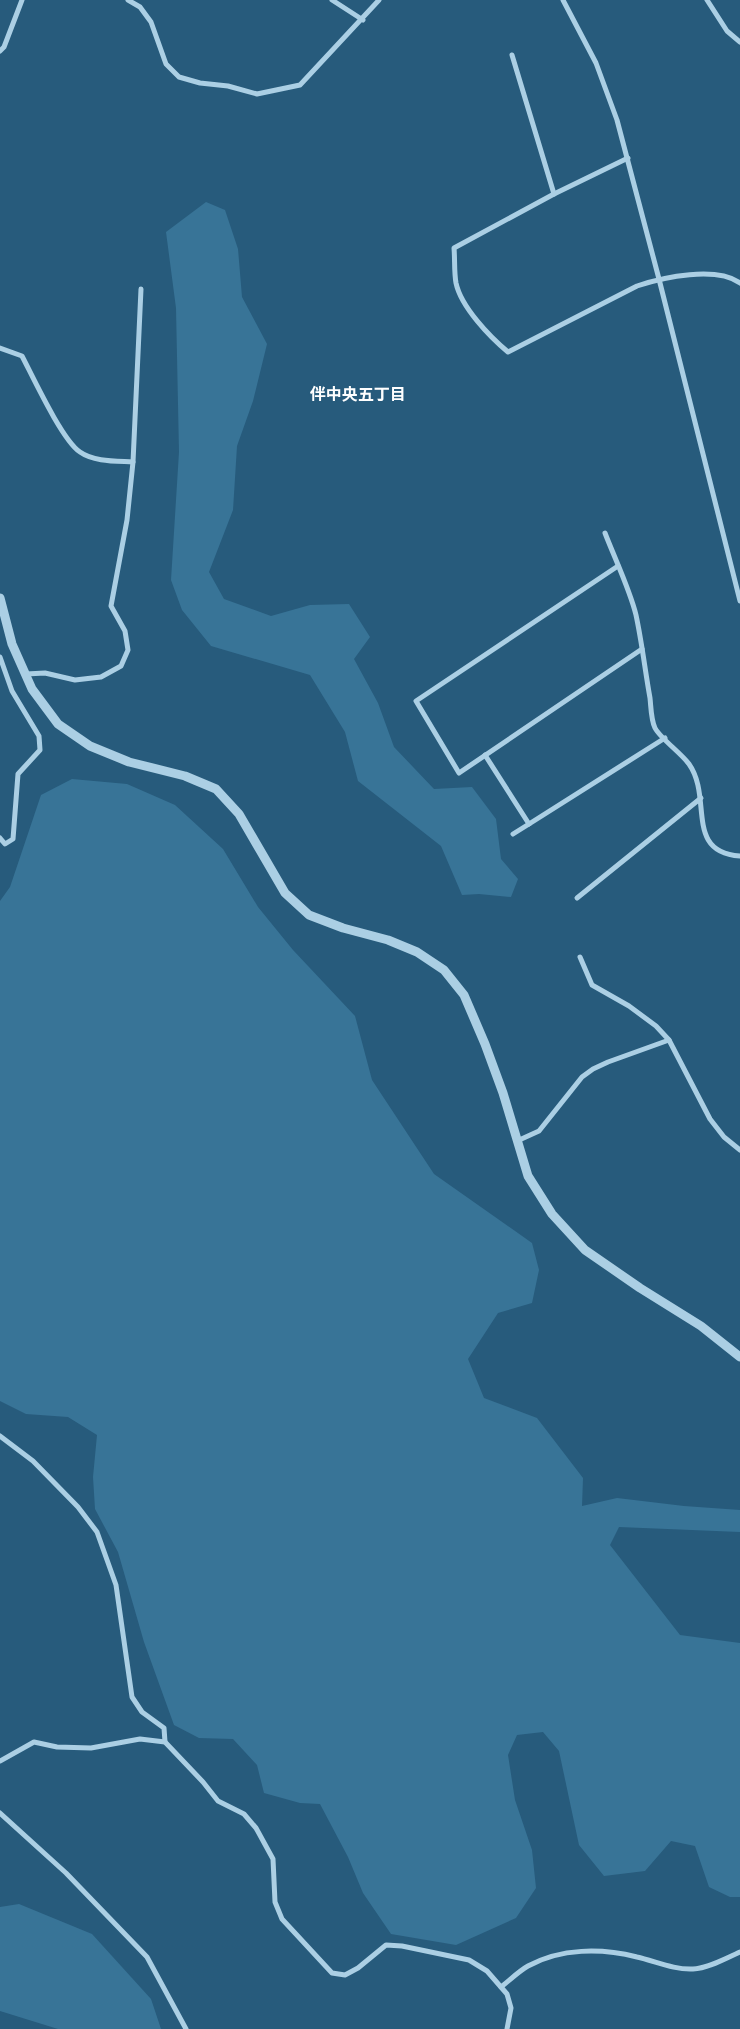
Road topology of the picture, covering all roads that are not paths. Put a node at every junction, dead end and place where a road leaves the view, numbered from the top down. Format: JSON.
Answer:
{"nodes":[{"id":1,"x":22,"y":0,"type":"edge"},
{"id":2,"x":128,"y":0,"type":"edge"},
{"id":3,"x":332,"y":0,"type":"edge"},
{"id":4,"x":379,"y":0,"type":"edge"},
{"id":5,"x":563,"y":0,"type":"edge"},
{"id":6,"x":707,"y":0,"type":"edge"},
{"id":7,"x":363,"y":20,"type":"junction"},
{"id":8,"x":740,"y":42,"type":"edge"},
{"id":9,"x":0,"y":51,"type":"edge"},
{"id":10,"x":512,"y":55,"type":"dead end"},
{"id":11,"x":628,"y":158,"type":"junction"},
{"id":12,"x":554,"y":194,"type":"junction"},
{"id":13,"x":660,"y":279,"type":"junction"},
{"id":14,"x":740,"y":283,"type":"edge"},
{"id":15,"x":141,"y":289,"type":"dead end"},
{"id":16,"x":0,"y":348,"type":"edge"},
{"id":17,"x":133,"y":462,"type":"junction"},
{"id":18,"x":606,"y":533,"type":"dead end"},
{"id":19,"x":618,"y":566,"type":"junction"},
{"id":20,"x":740,"y":601,"type":"edge"},
{"id":21,"x":1,"y":602,"type":"edge"},
{"id":22,"x":642,"y":650,"type":"junction"},
{"id":23,"x":0,"y":657,"type":"edge"},
{"id":24,"x":26,"y":674,"type":"junction"},
{"id":25,"x":664,"y":738,"type":"junction"},
{"id":26,"x":485,"y":755,"type":"junction"},
{"id":27,"x":701,"y":798,"type":"junction"},
{"id":28,"x":529,"y":824,"type":"junction"},
{"id":29,"x":513,"y":834,"type":"dead end"},
{"id":30,"x":0,"y":838,"type":"edge"},
{"id":31,"x":740,"y":856,"type":"edge"},
{"id":32,"x":577,"y":898,"type":"dead end"},
{"id":33,"x":580,"y":957,"type":"dead end"},
{"id":34,"x":669,"y":1040,"type":"junction"},
{"id":35,"x":516,"y":1142,"type":"junction"},
{"id":36,"x":740,"y":1150,"type":"edge"},
{"id":37,"x":740,"y":1358,"type":"edge"},
{"id":38,"x":0,"y":1436,"type":"edge"},
{"id":39,"x":165,"y":1742,"type":"junction"},
{"id":40,"x":0,"y":1761,"type":"edge"},
{"id":41,"x":0,"y":1813,"type":"edge"},
{"id":42,"x":740,"y":1952,"type":"edge"},
{"id":43,"x":501,"y":1987,"type":"junction"},
{"id":44,"x":186,"y":2029,"type":"edge"},
{"id":45,"x":507,"y":2029,"type":"edge"}],
"edges":[{"from":1,"to":9,"type":"street"},
{"from":2,"to":7,"type":"street"},
{"from":3,"to":7,"type":"street"},
{"from":4,"to":7,"type":"street"},
{"from":5,"to":11,"type":"street"},
{"from":6,"to":8,"type":"street"},
{"from":10,"to":12,"type":"street"},
{"from":11,"to":12,"type":"street"},
{"from":11,"to":13,"type":"street"},
{"from":12,"to":13,"type":"street"},
{"from":13,"to":14,"type":"street"},
{"from":13,"to":20,"type":"street"},
{"from":15,"to":17,"type":"street"},
{"from":16,"to":17,"type":"street"},
{"from":17,"to":24,"type":"street"},
{"from":18,"to":19,"type":"street"},
{"from":19,"to":22,"type":"street"},
{"from":19,"to":26,"type":"street"},
{"from":21,"to":24,"type":"street"},
{"from":22,"to":25,"type":"street"},
{"from":22,"to":26,"type":"street"},
{"from":23,"to":30,"type":"street"},
{"from":24,"to":35,"type":"street"},
{"from":25,"to":27,"type":"street"},
{"from":25,"to":28,"type":"street"},
{"from":26,"to":28,"type":"street"},
{"from":27,"to":31,"type":"street"},
{"from":27,"to":32,"type":"street"},
{"from":28,"to":29,"type":"street"},
{"from":33,"to":34,"type":"street"},
{"from":34,"to":35,"type":"street"},
{"from":34,"to":36,"type":"street"},
{"from":35,"to":37,"type":"street"},
{"from":38,"to":39,"type":"street"},
{"from":39,"to":40,"type":"street"},
{"from":39,"to":43,"type":"street"},
{"from":41,"to":44,"type":"street"},
{"from":42,"to":43,"type":"street"},
{"from":43,"to":45,"type":"street"}]}
